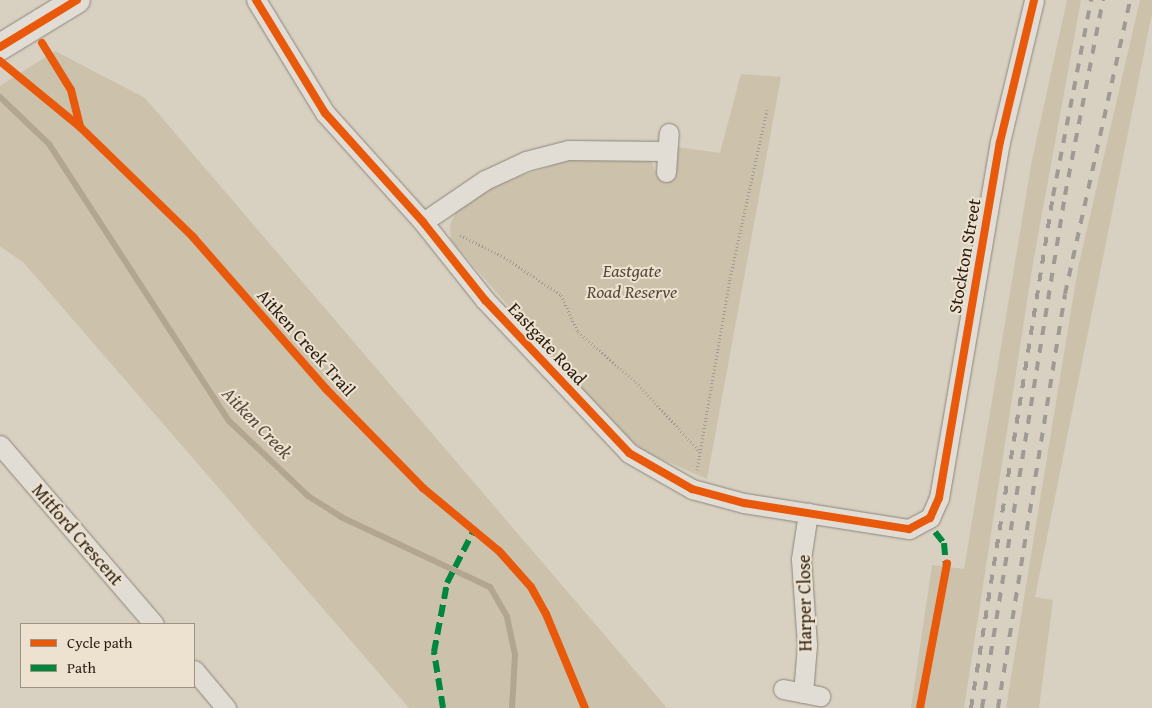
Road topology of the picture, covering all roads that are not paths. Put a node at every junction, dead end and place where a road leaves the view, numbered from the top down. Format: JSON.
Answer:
{"nodes":[{"id":1,"x":77,"y":0,"type":"edge"},
{"id":2,"x":256,"y":0,"type":"edge"},
{"id":3,"x":1034,"y":0,"type":"edge"},
{"id":4,"x":0,"y":47,"type":"edge"},
{"id":5,"x":666,"y":172,"type":"dead end"},
{"id":6,"x":423,"y":222,"type":"junction"},
{"id":7,"x":0,"y":445,"type":"edge"},
{"id":8,"x":808,"y":513,"type":"junction"},
{"id":9,"x":930,"y":518,"type":"joint"},
{"id":10,"x":153,"y":623,"type":"edge"},
{"id":11,"x":195,"y":671,"type":"edge"},
{"id":12,"x":783,"y":689,"type":"dead end"},
{"id":13,"x":226,"y":708,"type":"edge"}],
"edges":[{"from":1,"to":4,"type":"street"},
{"from":2,"to":6,"type":"street","name":"Eastgate Road"},
{"from":3,"to":9,"type":"street","name":"Stockton Street"},
{"from":5,"to":6,"type":"street"},
{"from":6,"to":8,"type":"street","name":"Eastgate Road"},
{"from":7,"to":10,"type":"street","name":"Mitford Crescent"},
{"from":8,"to":9,"type":"street","name":"Eastgate Road"},
{"from":8,"to":12,"type":"street","name":"Harper Close"},
{"from":11,"to":13,"type":"street"}]}
